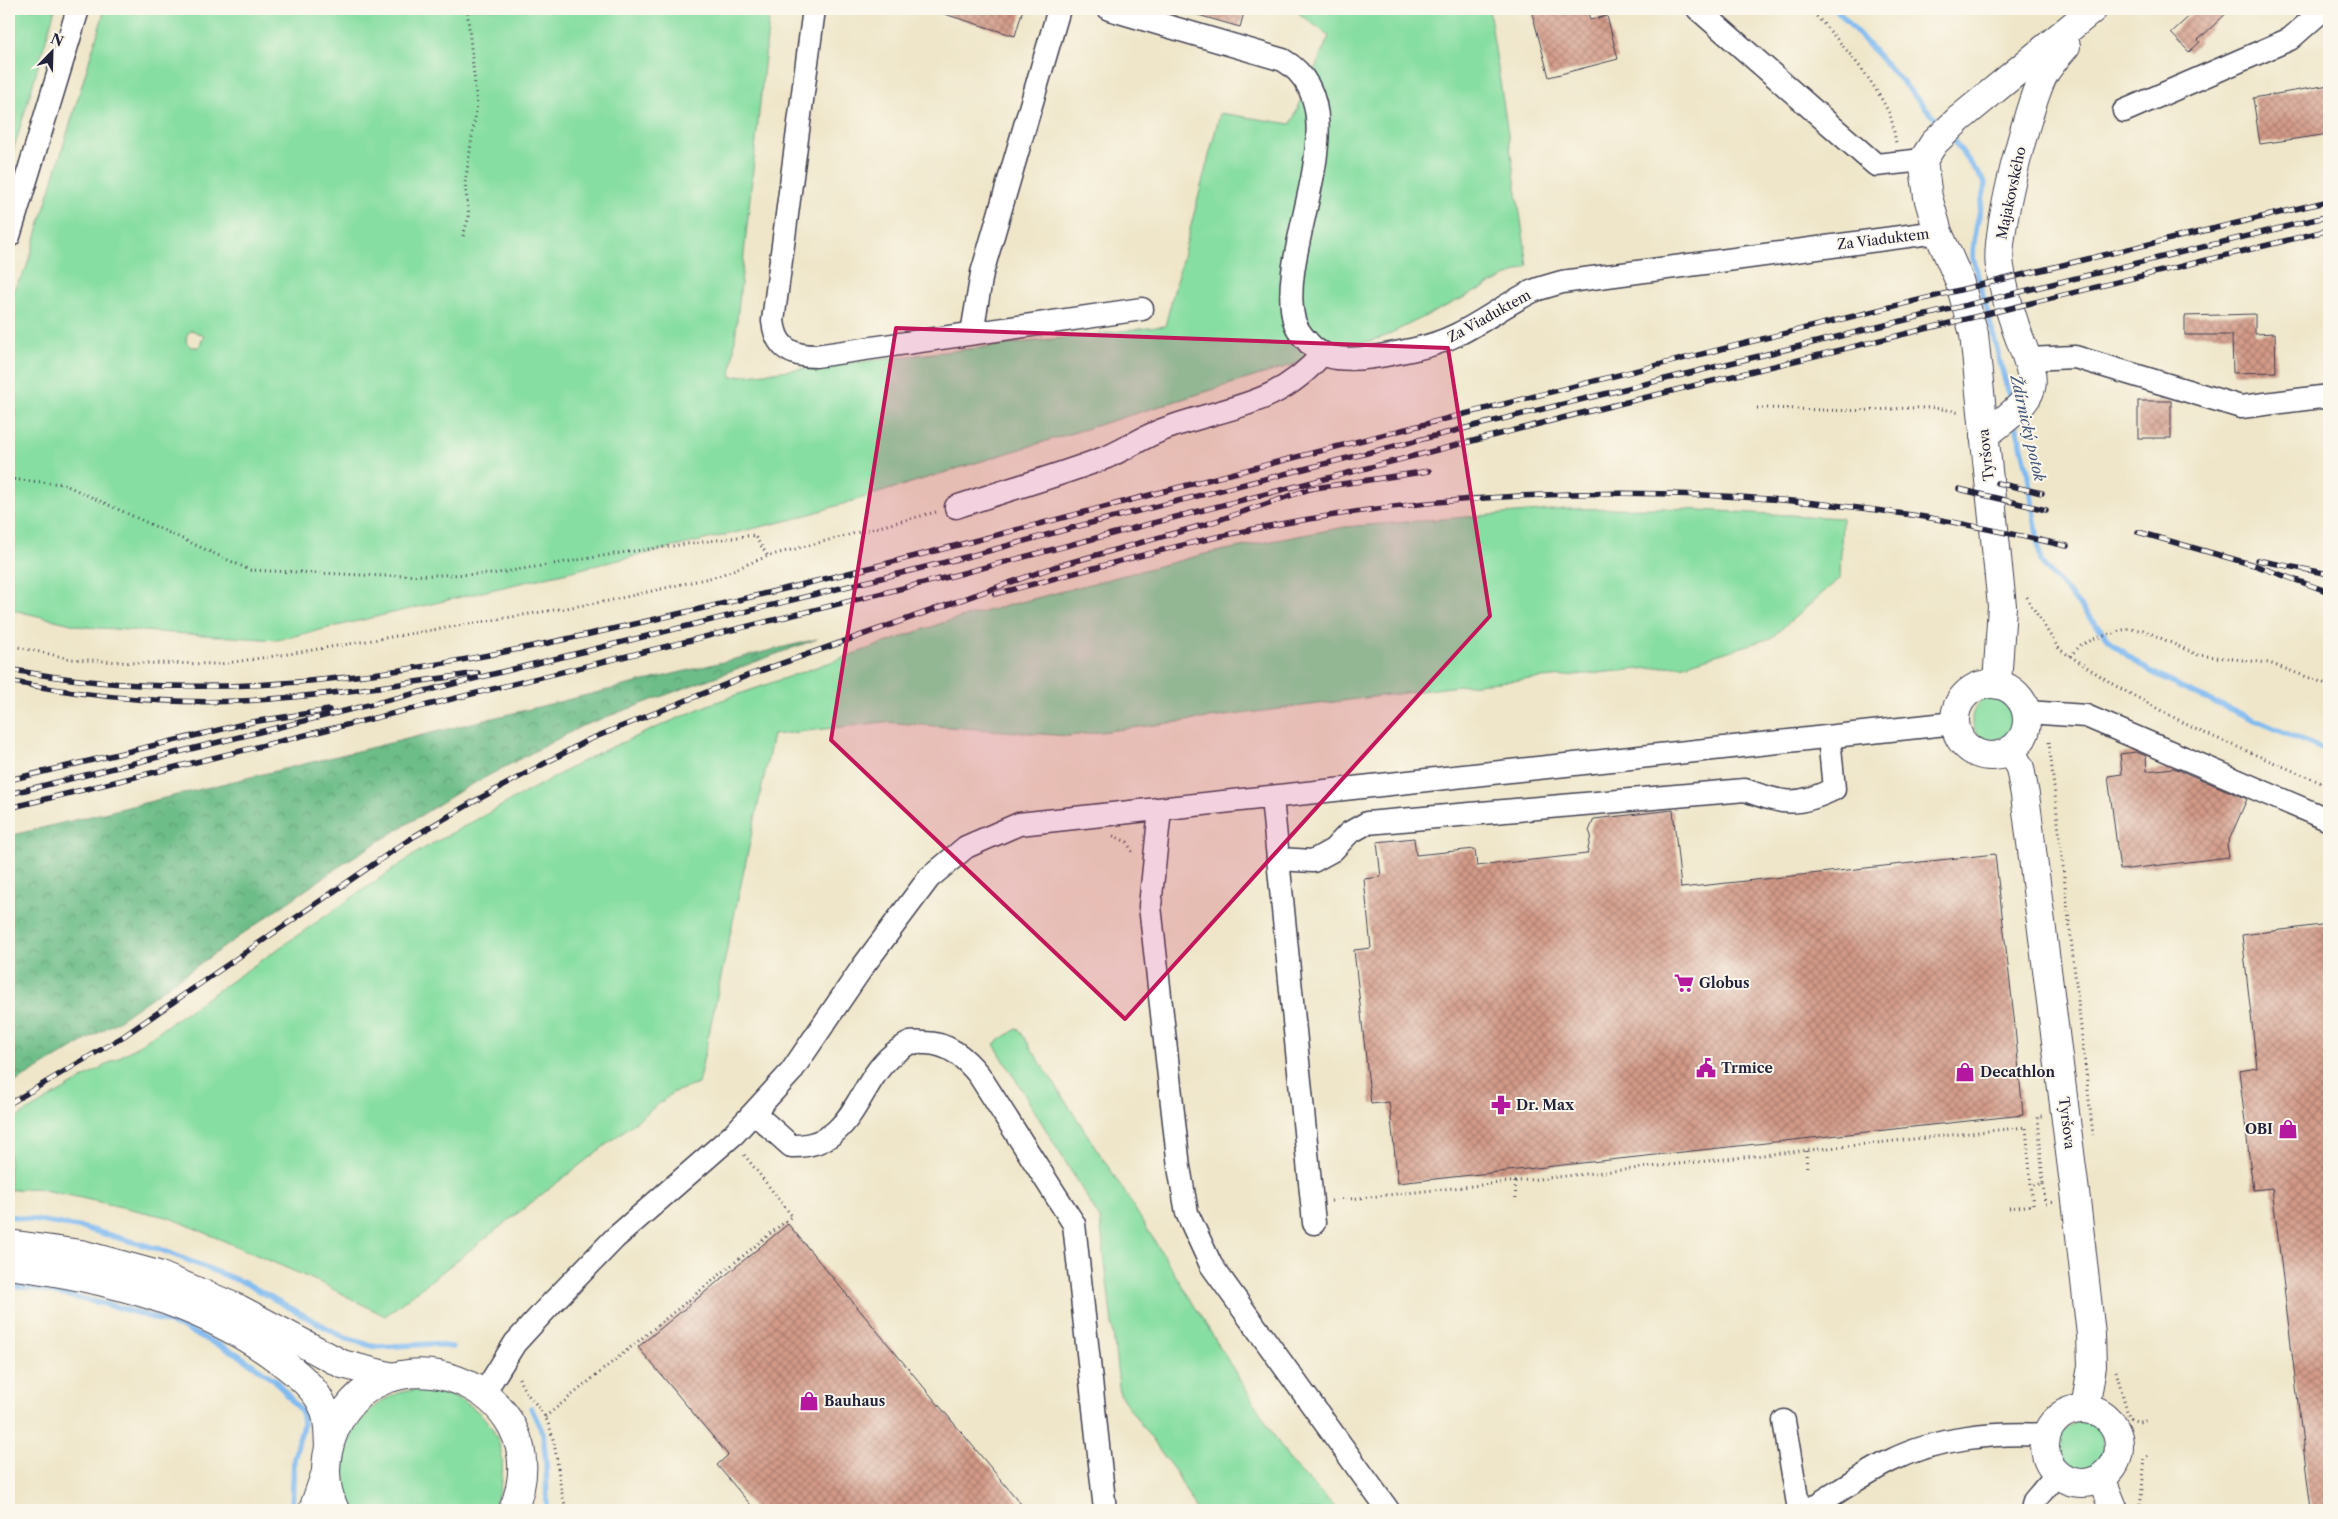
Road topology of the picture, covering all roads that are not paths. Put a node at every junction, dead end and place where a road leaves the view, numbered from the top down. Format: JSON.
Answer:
{"nodes":[{"id":1,"x":78,"y":9,"type":"edge"},
{"id":2,"x":814,"y":9,"type":"edge"},
{"id":3,"x":1059,"y":9,"type":"edge"},
{"id":4,"x":1109,"y":9,"type":"edge"},
{"id":5,"x":1698,"y":9,"type":"edge"},
{"id":6,"x":2093,"y":9,"type":"edge"},
{"id":7,"x":2098,"y":9,"type":"edge"},
{"id":8,"x":2324,"y":9,"type":"edge"},
{"id":9,"x":2124,"y":111,"type":"dead end"},
{"id":10,"x":1928,"y":152,"type":"junction"},
{"id":11,"x":1938,"y":232,"type":"junction"},
{"id":12,"x":9,"y":236,"type":"edge"},
{"id":13,"x":1142,"y":309,"type":"dead end"},
{"id":14,"x":972,"y":333,"type":"junction"},
{"id":15,"x":1323,"y":353,"type":"junction"},
{"id":16,"x":2027,"y":359,"type":"junction"},
{"id":17,"x":2329,"y":396,"type":"edge"},
{"id":18,"x":1999,"y":418,"type":"junction"},
{"id":19,"x":956,"y":507,"type":"road end"},
{"id":20,"x":1997,"y":684,"type":"junction"},
{"id":21,"x":2027,"y":712,"type":"junction"},
{"id":22,"x":1955,"y":723,"type":"junction"},
{"id":23,"x":1829,"y":737,"type":"junction"},
{"id":24,"x":2010,"y":750,"type":"junction"},
{"id":25,"x":1272,"y":798,"type":"junction"},
{"id":26,"x":1160,"y":809,"type":"junction"},
{"id":27,"x":2329,"y":820,"type":"edge"},
{"id":28,"x":1278,"y":859,"type":"junction"},
{"id":29,"x":754,"y":1113,"type":"junction"},
{"id":30,"x":1314,"y":1213,"type":"road end"},
{"id":31,"x":9,"y":1244,"type":"edge"},
{"id":32,"x":9,"y":1265,"type":"edge"},
{"id":33,"x":394,"y":1377,"type":"junction"},
{"id":34,"x":484,"y":1393,"type":"junction"},
{"id":35,"x":2085,"y":1409,"type":"junction"},
{"id":36,"x":1784,"y":1421,"type":"dead end"},
{"id":37,"x":2046,"y":1435,"type":"junction"},
{"id":38,"x":327,"y":1460,"type":"junction"},
{"id":39,"x":2057,"y":1474,"type":"junction"},
{"id":40,"x":522,"y":1476,"type":"junction"},
{"id":41,"x":2101,"y":1478,"type":"junction"},
{"id":42,"x":313,"y":1510,"type":"edge"},
{"id":43,"x":335,"y":1510,"type":"edge"},
{"id":44,"x":513,"y":1510,"type":"edge"},
{"id":45,"x":530,"y":1510,"type":"edge"},
{"id":46,"x":1105,"y":1510,"type":"edge"},
{"id":47,"x":1388,"y":1510,"type":"edge"},
{"id":48,"x":1799,"y":1510,"type":"edge"},
{"id":49,"x":1808,"y":1510,"type":"edge"},
{"id":50,"x":2032,"y":1510,"type":"edge"},
{"id":51,"x":2114,"y":1510,"type":"edge"}],
"edges":[{"from":1,"to":12,"type":"street"},
{"from":2,"to":14,"type":"street"},
{"from":3,"to":14,"type":"street"},
{"from":4,"to":15,"type":"street","name":"Za Viaduktem"},
{"from":5,"to":10,"type":"street"},
{"from":6,"to":10,"type":"main road"},
{"from":7,"to":16,"type":"main road","name":"Majakovského"},
{"from":8,"to":9,"type":"street"},
{"from":10,"to":11,"type":"main road"},
{"from":11,"to":15,"type":"street","name":"Za Viaduktem"},
{"from":11,"to":18,"type":"main road","name":"Tyršova"},
{"from":13,"to":14,"type":"street"},
{"from":15,"to":19,"type":"street"},
{"from":16,"to":17,"type":"street"},
{"from":16,"to":18,"type":"main road","name":"Majakovského"},
{"from":18,"to":20,"type":"main road","name":"Tyršova"},
{"from":20,"to":21,"type":"main road"},
{"from":20,"to":22,"type":"main road"},
{"from":21,"to":24,"type":"main road"},
{"from":21,"to":27,"type":"street"},
{"from":22,"to":23,"type":"street"},
{"from":22,"to":24,"type":"main road"},
{"from":23,"to":25,"type":"street"},
{"from":23,"to":28,"type":"street"},
{"from":24,"to":35,"type":"main road","name":"Tyršova"},
{"from":25,"to":26,"type":"street"},
{"from":25,"to":28,"type":"street"},
{"from":26,"to":29,"type":"street"},
{"from":26,"to":47,"type":"street"},
{"from":28,"to":30,"type":"street"},
{"from":29,"to":34,"type":"street"},
{"from":29,"to":46,"type":"street"},
{"from":31,"to":33,"type":"main road"},
{"from":32,"to":38,"type":"main road"},
{"from":33,"to":34,"type":"main road"},
{"from":33,"to":38,"type":"main road"},
{"from":34,"to":40,"type":"main road"},
{"from":35,"to":37,"type":"main road"},
{"from":35,"to":41,"type":"main road"},
{"from":36,"to":48,"type":"street"},
{"from":37,"to":39,"type":"main road"},
{"from":37,"to":49,"type":"street"},
{"from":38,"to":42,"type":"main road"},
{"from":38,"to":43,"type":"main road"},
{"from":39,"to":41,"type":"main road"},
{"from":39,"to":50,"type":"street"},
{"from":40,"to":44,"type":"main road"},
{"from":40,"to":45,"type":"main road"},
{"from":41,"to":51,"type":"main road"}]}
